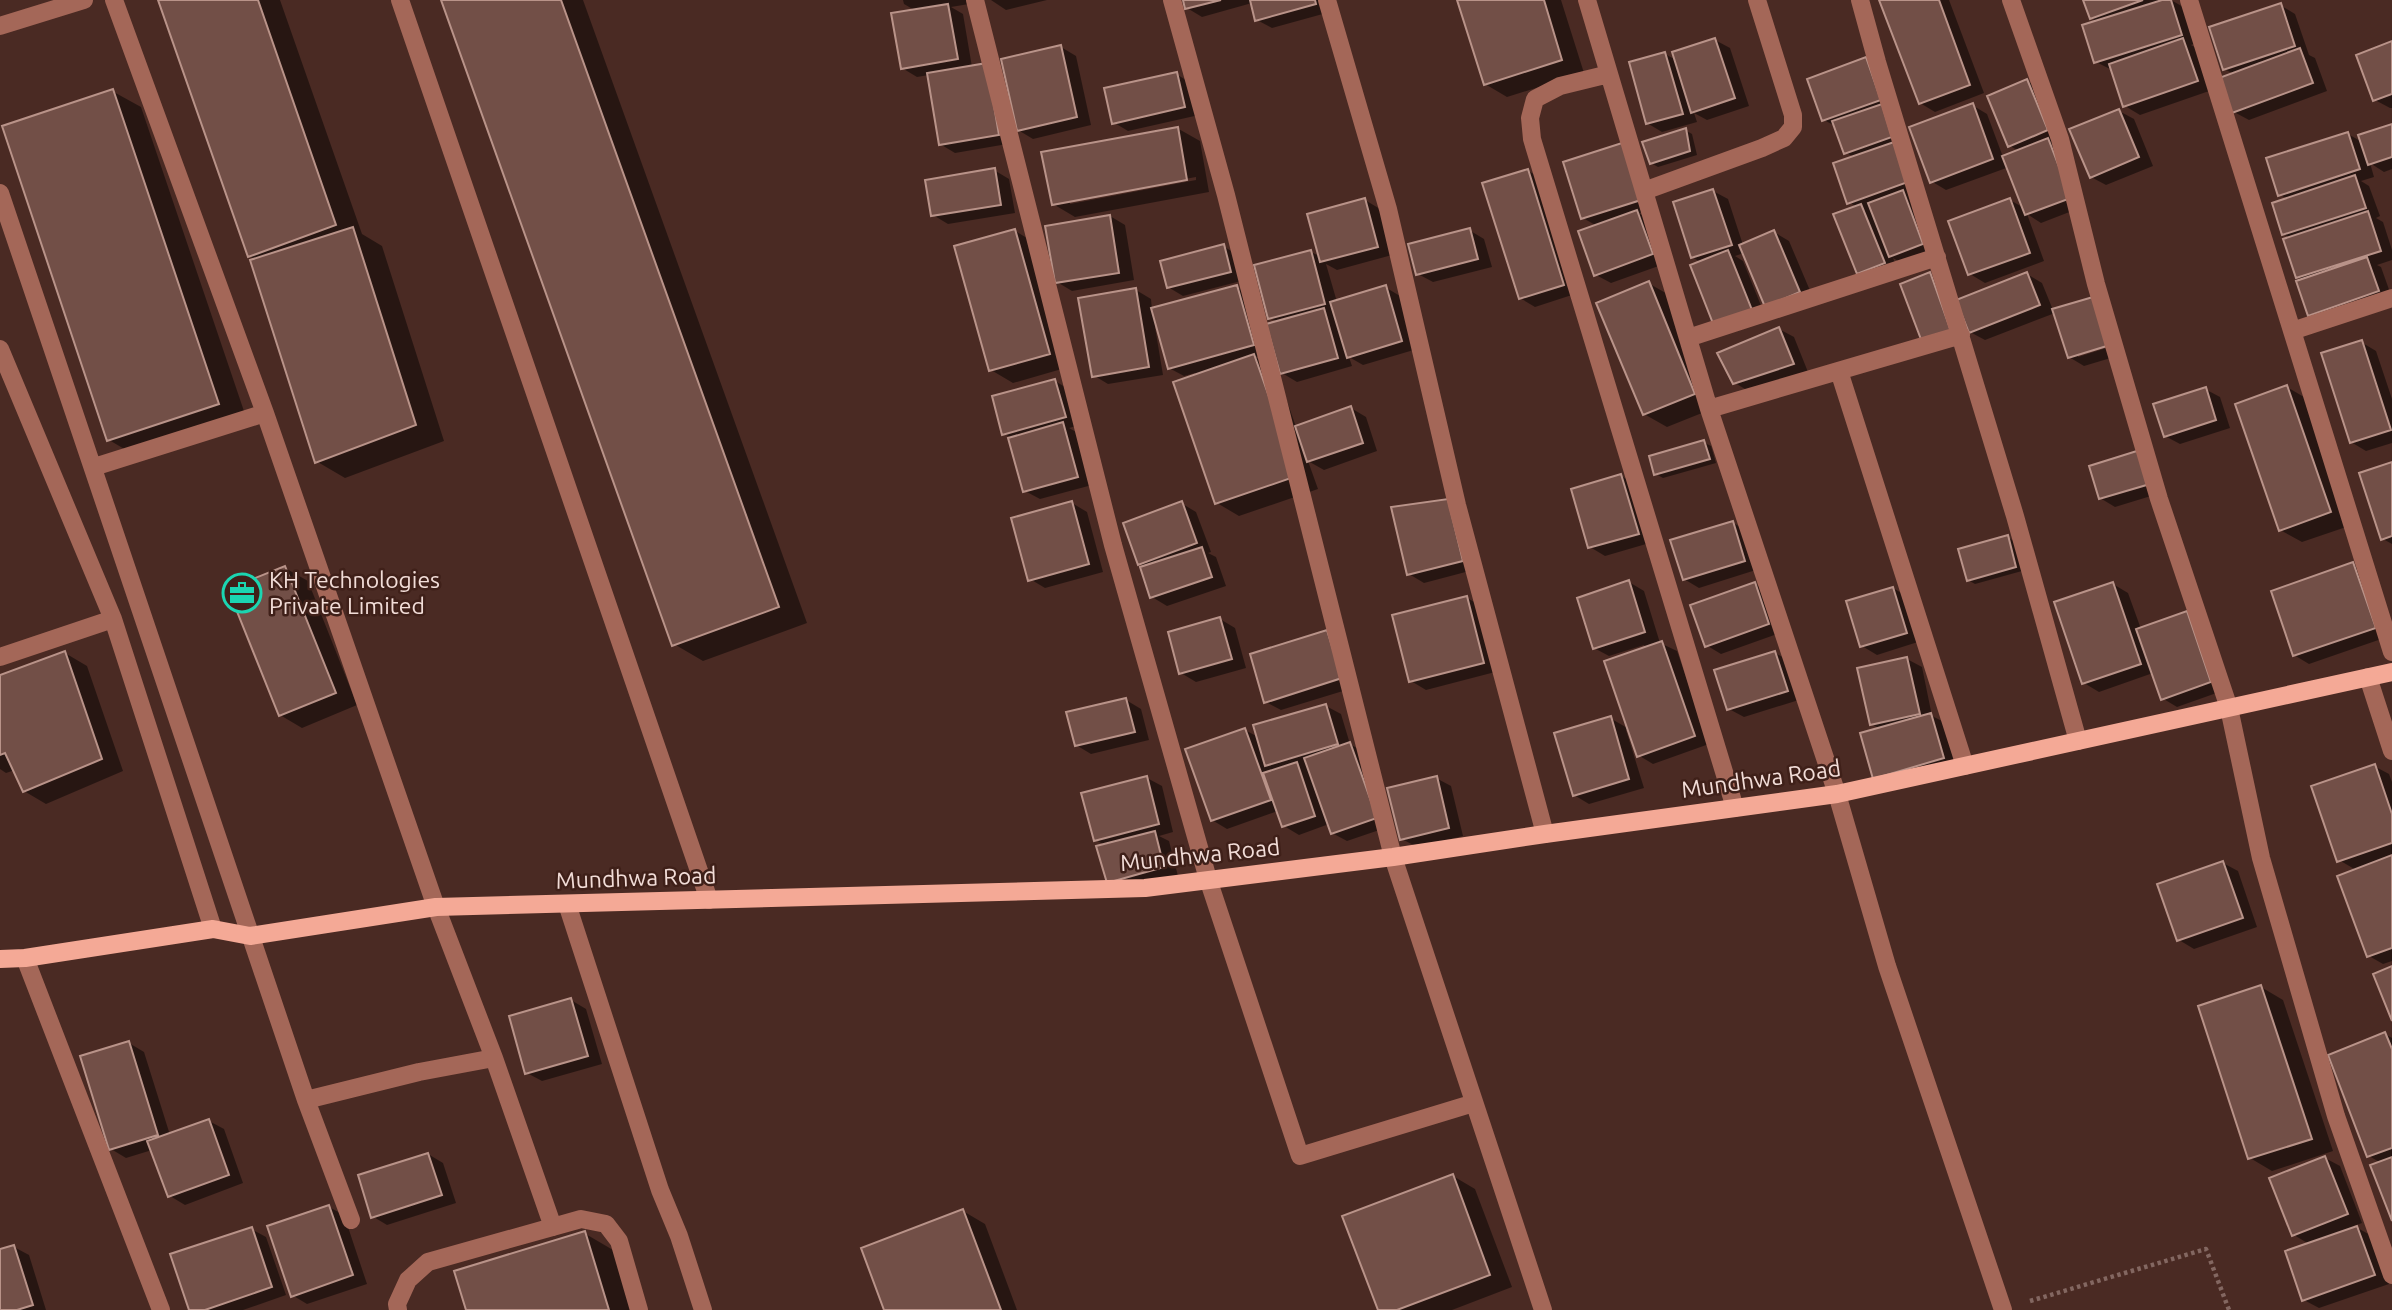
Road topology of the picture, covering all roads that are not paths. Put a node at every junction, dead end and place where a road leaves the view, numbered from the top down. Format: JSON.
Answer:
{"nodes":[{"id":1,"x":84,"y":0,"type":"edge"},
{"id":2,"x":114,"y":0,"type":"edge"},
{"id":3,"x":400,"y":0,"type":"edge"},
{"id":4,"x":975,"y":0,"type":"edge"},
{"id":5,"x":1172,"y":0,"type":"edge"},
{"id":6,"x":1326,"y":0,"type":"edge"},
{"id":7,"x":1587,"y":0,"type":"edge"},
{"id":8,"x":1757,"y":0,"type":"edge"},
{"id":9,"x":1860,"y":0,"type":"edge"},
{"id":10,"x":2011,"y":0,"type":"edge"},
{"id":11,"x":2189,"y":0,"type":"edge"},
{"id":12,"x":0,"y":26,"type":"edge"},
{"id":13,"x":1609,"y":74,"type":"junction"},
{"id":14,"x":1644,"y":191,"type":"junction"},
{"id":15,"x":0,"y":193,"type":"edge"},
{"id":16,"x":1937,"y":257,"type":"junction"},
{"id":17,"x":2392,"y":298,"type":"edge"},
{"id":18,"x":2292,"y":331,"type":"junction"},
{"id":19,"x":1961,"y":335,"type":"junction"},
{"id":20,"x":1688,"y":338,"type":"junction"},
{"id":21,"x":0,"y":349,"type":"edge"},
{"id":22,"x":1839,"y":371,"type":"junction"},
{"id":23,"x":1709,"y":409,"type":"junction"},
{"id":24,"x":265,"y":413,"type":"junction"},
{"id":25,"x":94,"y":467,"type":"junction"},
{"id":26,"x":113,"y":619,"type":"junction"},
{"id":27,"x":2392,"y":652,"type":"edge"},
{"id":28,"x":0,"y":657,"type":"edge"},
{"id":29,"x":2392,"y":673,"type":"edge"},
{"id":30,"x":2368,"y":677,"type":"junction"},
{"id":31,"x":2229,"y":708,"type":"junction"},
{"id":32,"x":2078,"y":741,"type":"junction"},
{"id":33,"x":2392,"y":751,"type":"edge"},
{"id":34,"x":1965,"y":766,"type":"junction"},
{"id":35,"x":1837,"y":794,"type":"junction"},
{"id":36,"x":1735,"y":808,"type":"junction"},
{"id":37,"x":1545,"y":834,"type":"junction"},
{"id":38,"x":1393,"y":858,"type":"junction"},
{"id":39,"x":1208,"y":879,"type":"junction"},
{"id":40,"x":709,"y":900,"type":"junction"},
{"id":41,"x":567,"y":904,"type":"junction"},
{"id":42,"x":436,"y":907,"type":"junction"},
{"id":43,"x":213,"y":929,"type":"junction"},
{"id":44,"x":250,"y":936,"type":"junction"},
{"id":45,"x":24,"y":958,"type":"junction"},
{"id":46,"x":0,"y":959,"type":"edge"},
{"id":47,"x":494,"y":1058,"type":"junction"},
{"id":48,"x":306,"y":1100,"type":"junction"},
{"id":49,"x":1474,"y":1103,"type":"junction"},
{"id":50,"x":351,"y":1220,"type":"dead end"},
{"id":51,"x":553,"y":1227,"type":"junction"},
{"id":52,"x":2392,"y":1275,"type":"edge"},
{"id":53,"x":2003,"y":1309,"type":"edge"},
{"id":54,"x":161,"y":1310,"type":"edge"},
{"id":55,"x":398,"y":1310,"type":"edge"},
{"id":56,"x":639,"y":1310,"type":"edge"},
{"id":57,"x":704,"y":1310,"type":"edge"},
{"id":58,"x":1543,"y":1310,"type":"edge"}],
"edges":[{"from":1,"to":12,"type":"street"},
{"from":2,"to":24,"type":"street"},
{"from":3,"to":40,"type":"street"},
{"from":4,"to":39,"type":"street"},
{"from":5,"to":38,"type":"street"},
{"from":6,"to":37,"type":"street"},
{"from":7,"to":13,"type":"street"},
{"from":8,"to":14,"type":"street"},
{"from":9,"to":16,"type":"street"},
{"from":10,"to":31,"type":"street"},
{"from":11,"to":18,"type":"street"},
{"from":13,"to":14,"type":"street"},
{"from":13,"to":36,"type":"street"},
{"from":14,"to":20,"type":"street"},
{"from":15,"to":25,"type":"street"},
{"from":16,"to":19,"type":"street"},
{"from":16,"to":20,"type":"street"},
{"from":17,"to":18,"type":"street"},
{"from":18,"to":27,"type":"street"},
{"from":19,"to":22,"type":"street"},
{"from":19,"to":32,"type":"street"},
{"from":20,"to":23,"type":"street"},
{"from":21,"to":26,"type":"street"},
{"from":22,"to":23,"type":"street"},
{"from":22,"to":34,"type":"street"},
{"from":23,"to":35,"type":"street"},
{"from":24,"to":25,"type":"street"},
{"from":24,"to":42,"type":"street"},
{"from":25,"to":44,"type":"street"},
{"from":26,"to":28,"type":"street"},
{"from":26,"to":43,"type":"street"},
{"from":29,"to":30,"type":"main road","name":"Mundhwa Road"},
{"from":30,"to":31,"type":"main road","name":"Mundhwa Road"},
{"from":30,"to":33,"type":"street"},
{"from":31,"to":32,"type":"main road","name":"Mundhwa Road"},
{"from":31,"to":52,"type":"street"},
{"from":32,"to":34,"type":"main road","name":"Mundhwa Road"},
{"from":34,"to":35,"type":"main road","name":"Mundhwa Road"},
{"from":35,"to":36,"type":"main road","name":"Mundhwa Road"},
{"from":35,"to":53,"type":"street"},
{"from":36,"to":37,"type":"main road","name":"Mundhwa Road"},
{"from":37,"to":38,"type":"main road","name":"Mundhwa Road"},
{"from":38,"to":39,"type":"main road","name":"Mundhwa Road"},
{"from":38,"to":49,"type":"street"},
{"from":39,"to":40,"type":"main road","name":"Mundhwa Road"},
{"from":39,"to":49,"type":"street"},
{"from":40,"to":41,"type":"main road","name":"Mundhwa Road"},
{"from":41,"to":42,"type":"main road","name":"Mundhwa Road"},
{"from":41,"to":57,"type":"street"},
{"from":42,"to":44,"type":"main road","name":"Mundhwa Road"},
{"from":42,"to":47,"type":"street"},
{"from":43,"to":44,"type":"main road","name":"Mundhwa Road"},
{"from":43,"to":45,"type":"main road","name":"Mundhwa Road"},
{"from":44,"to":48,"type":"street"},
{"from":45,"to":46,"type":"main road","name":"Mundhwa Road"},
{"from":45,"to":54,"type":"street"},
{"from":47,"to":48,"type":"street"},
{"from":47,"to":51,"type":"street"},
{"from":48,"to":50,"type":"street"},
{"from":49,"to":58,"type":"street"},
{"from":51,"to":55,"type":"street"},
{"from":51,"to":56,"type":"street"}]}
